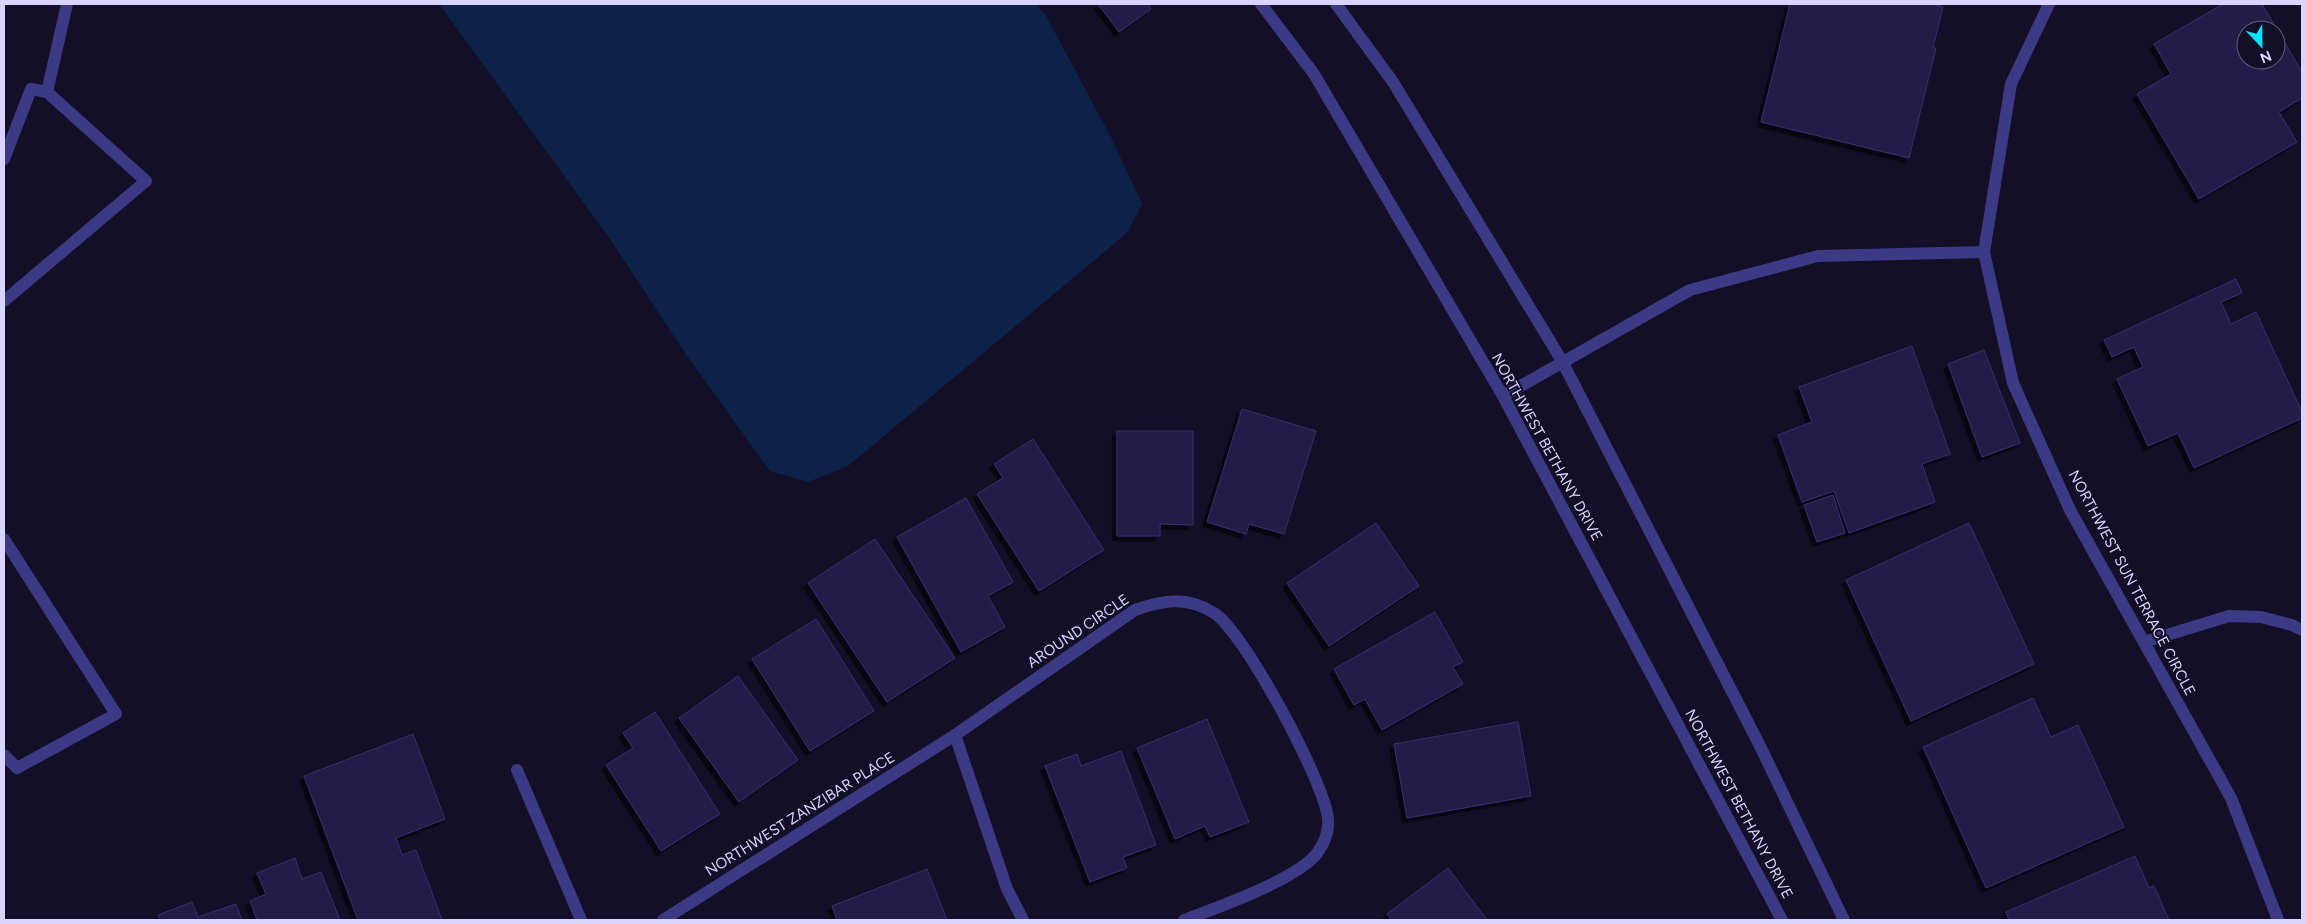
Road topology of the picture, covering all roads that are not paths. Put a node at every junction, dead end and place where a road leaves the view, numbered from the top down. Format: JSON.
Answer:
{"nodes":[{"id":1,"x":67,"y":4,"type":"edge"},
{"id":2,"x":1261,"y":4,"type":"edge"},
{"id":3,"x":1336,"y":4,"type":"edge"},
{"id":4,"x":2049,"y":4,"type":"edge"},
{"id":5,"x":47,"y":92,"type":"junction"},
{"id":6,"x":4,"y":159,"type":"edge"},
{"id":7,"x":1984,"y":252,"type":"junction"},
{"id":8,"x":4,"y":301,"type":"edge"},
{"id":9,"x":1562,"y":361,"type":"junction"},
{"id":10,"x":1503,"y":396,"type":"junction"},
{"id":11,"x":4,"y":539,"type":"edge"},
{"id":12,"x":2302,"y":630,"type":"edge"},
{"id":13,"x":2144,"y":642,"type":"junction"},
{"id":14,"x":955,"y":735,"type":"junction"},
{"id":15,"x":4,"y":755,"type":"edge"},
{"id":16,"x":517,"y":770,"type":"dead end"},
{"id":17,"x":581,"y":920,"type":"edge"},
{"id":18,"x":663,"y":920,"type":"edge"},
{"id":19,"x":1023,"y":920,"type":"edge"},
{"id":20,"x":1184,"y":920,"type":"edge"},
{"id":21,"x":1782,"y":920,"type":"edge"},
{"id":22,"x":1844,"y":920,"type":"edge"},
{"id":23,"x":2278,"y":920,"type":"edge"}],
"edges":[{"from":1,"to":5,"type":"street"},
{"from":2,"to":10,"type":"street","name":"NORTHWEST BETHANY DRIVE"},
{"from":3,"to":9,"type":"street"},
{"from":4,"to":7,"type":"street","name":"NORTHWEST SUN TERRACE CIRCLE"},
{"from":5,"to":6,"type":"street"},
{"from":5,"to":8,"type":"street"},
{"from":7,"to":9,"type":"street"},
{"from":7,"to":13,"type":"street","name":"NORTHWEST SUN TERRACE CIRCLE"},
{"from":9,"to":10,"type":"street"},
{"from":9,"to":22,"type":"street"},
{"from":10,"to":21,"type":"street","name":"NORTHWEST BETHANY DRIVE"},
{"from":11,"to":15,"type":"street"},
{"from":12,"to":13,"type":"street"},
{"from":13,"to":23,"type":"street","name":"NORTHWEST SUN TERRACE CIRCLE"},
{"from":14,"to":18,"type":"street","name":"NORTHWEST ZANZIBAR PLACE"},
{"from":14,"to":19,"type":"street"},
{"from":14,"to":20,"type":"street","name":"AROUND CIRCLE"},
{"from":16,"to":17,"type":"street"}]}
